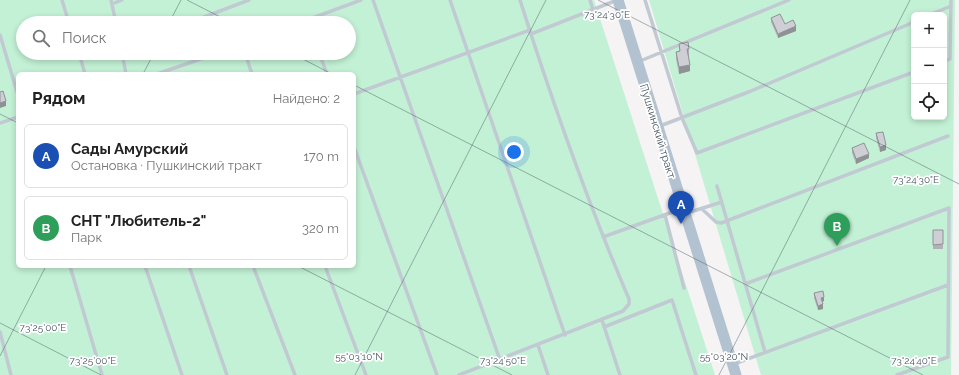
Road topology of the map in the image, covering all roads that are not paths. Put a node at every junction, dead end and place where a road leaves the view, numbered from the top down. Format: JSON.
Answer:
{"nodes":[{"id":1,"x":62,"y":0,"type":"edge"},
{"id":2,"x":122,"y":0,"type":"edge"},
{"id":3,"x":249,"y":0,"type":"edge"},
{"id":4,"x":361,"y":0,"type":"edge"},
{"id":5,"x":373,"y":0,"type":"edge"},
{"id":6,"x":450,"y":0,"type":"edge"},
{"id":7,"x":520,"y":0,"type":"edge"},
{"id":8,"x":590,"y":0,"type":"edge"},
{"id":9,"x":618,"y":0,"type":"edge"},
{"id":10,"x":645,"y":0,"type":"edge"},
{"id":11,"x":789,"y":0,"type":"edge"},
{"id":12,"x":951,"y":0,"type":"edge"},
{"id":13,"x":112,"y":2,"type":"edge"},
{"id":14,"x":951,"y":6,"type":"junction"},
{"id":15,"x":593,"y":10,"type":"junction"},
{"id":16,"x":936,"y":12,"type":"edge"},
{"id":17,"x":67,"y":16,"type":"edge"},
{"id":18,"x":115,"y":16,"type":"edge"},
{"id":19,"x":207,"y":16,"type":"edge"},
{"id":20,"x":321,"y":16,"type":"edge"},
{"id":21,"x":911,"y":23,"type":"edge"},
{"id":22,"x":530,"y":32,"type":"junction"},
{"id":23,"x":0,"y":35,"type":"edge"},
{"id":24,"x":468,"y":52,"type":"junction"},
{"id":25,"x":661,"y":54,"type":"junction"},
{"id":26,"x":81,"y":60,"type":"edge"},
{"id":27,"x":123,"y":60,"type":"edge"},
{"id":28,"x":200,"y":60,"type":"edge"},
{"id":29,"x":247,"y":60,"type":"edge"},
{"id":30,"x":322,"y":60,"type":"edge"},
{"id":31,"x":947,"y":60,"type":"edge"},
{"id":32,"x":637,"y":62,"type":"junction"},
{"id":33,"x":176,"y":69,"type":"junction"},
{"id":34,"x":84,"y":72,"type":"edge"},
{"id":35,"x":126,"y":72,"type":"edge"},
{"id":36,"x":165,"y":72,"type":"edge"},
{"id":37,"x":177,"y":72,"type":"edge"},
{"id":38,"x":251,"y":72,"type":"edge"},
{"id":39,"x":326,"y":72,"type":"edge"},
{"id":40,"x":911,"y":73,"type":"edge"},
{"id":41,"x":400,"y":77,"type":"junction"},
{"id":42,"x":16,"y":87,"type":"edge"},
{"id":43,"x":356,"y":93,"type":"edge"},
{"id":44,"x":16,"y":118,"type":"edge"},
{"id":45,"x":682,"y":118,"type":"junction"},
{"id":46,"x":0,"y":123,"type":"edge"},
{"id":47,"x":657,"y":127,"type":"junction"},
{"id":48,"x":948,"y":136,"type":"dead end"},
{"id":49,"x":356,"y":153,"type":"edge"},
{"id":50,"x":717,"y":186,"type":"dead end"},
{"id":51,"x":722,"y":202,"type":"junction"},
{"id":52,"x":702,"y":209,"type":"junction"},
{"id":53,"x":683,"y":211,"type":"junction"},
{"id":54,"x":664,"y":215,"type":"junction"},
{"id":55,"x":727,"y":220,"type":"junction"},
{"id":56,"x":603,"y":237,"type":"junction"},
{"id":57,"x":71,"y":268,"type":"edge"},
{"id":58,"x":146,"y":268,"type":"edge"},
{"id":59,"x":190,"y":268,"type":"edge"},
{"id":60,"x":254,"y":268,"type":"edge"},
{"id":61,"x":326,"y":268,"type":"edge"},
{"id":62,"x":745,"y":284,"type":"junction"},
{"id":63,"x":948,"y":285,"type":"junction"},
{"id":64,"x":684,"y":288,"type":"dead end"},
{"id":65,"x":602,"y":320,"type":"junction"},
{"id":66,"x":604,"y":327,"type":"junction"},
{"id":67,"x":0,"y":332,"type":"edge"},
{"id":68,"x":564,"y":335,"type":"junction"},
{"id":69,"x":538,"y":345,"type":"junction"},
{"id":70,"x":765,"y":352,"type":"junction"},
{"id":71,"x":500,"y":360,"type":"junction"},
{"id":72,"x":474,"y":370,"type":"junction"},
{"id":73,"x":734,"y":370,"type":"edge"},
{"id":74,"x":11,"y":375,"type":"edge"},
{"id":75,"x":102,"y":375,"type":"edge"},
{"id":76,"x":182,"y":375,"type":"edge"},
{"id":77,"x":227,"y":375,"type":"edge"},
{"id":78,"x":295,"y":375,"type":"edge"},
{"id":79,"x":366,"y":375,"type":"edge"},
{"id":80,"x":437,"y":375,"type":"edge"},
{"id":81,"x":459,"y":375,"type":"edge"},
{"id":82,"x":475,"y":375,"type":"edge"},
{"id":83,"x":548,"y":375,"type":"edge"},
{"id":84,"x":620,"y":375,"type":"edge"},
{"id":85,"x":696,"y":375,"type":"edge"},
{"id":86,"x":897,"y":375,"type":"edge"}],
"edges":[{"from":1,"to":17,"type":"lane"},
{"from":2,"to":13,"type":"lane"},
{"from":3,"to":19,"type":"lane"},
{"from":4,"to":20,"type":"lane"},
{"from":5,"to":41,"type":"lane"},
{"from":6,"to":24,"type":"lane"},
{"from":7,"to":22,"type":"lane"},
{"from":8,"to":15,"type":"lane"},
{"from":9,"to":15,"type":"lane"},
{"from":9,"to":32,"type":"main road","name":"Пушкинский тракт"},
{"from":10,"to":25,"type":"lane"},
{"from":11,"to":25,"type":"lane"},
{"from":12,"to":14,"type":"lane"},
{"from":13,"to":18,"type":"lane"},
{"from":14,"to":16,"type":"lane"},
{"from":14,"to":31,"type":"lane"},
{"from":15,"to":22,"type":"lane"},
{"from":21,"to":45,"type":"lane"},
{"from":22,"to":24,"type":"lane"},
{"from":22,"to":56,"type":"lane"},
{"from":23,"to":42,"type":"lane"},
{"from":24,"to":41,"type":"lane"},
{"from":24,"to":68,"type":"lane"},
{"from":25,"to":32,"type":"lane"},
{"from":25,"to":45,"type":"lane"},
{"from":26,"to":34,"type":"lane"},
{"from":27,"to":35,"type":"lane"},
{"from":28,"to":33,"type":"lane"},
{"from":29,"to":38,"type":"lane"},
{"from":30,"to":39,"type":"lane"},
{"from":32,"to":47,"type":"main road","name":"Пушкинский тракт"},
{"from":33,"to":36,"type":"lane"},
{"from":33,"to":37,"type":"lane"},
{"from":40,"to":45,"type":"lane"},
{"from":41,"to":43,"type":"lane"},
{"from":41,"to":71,"type":"lane"},
{"from":44,"to":46,"type":"lane"},
{"from":45,"to":47,"type":"lane"},
{"from":47,"to":53,"type":"main road","name":"Пушкинский тракт"},
{"from":48,"to":55,"type":"lane"},
{"from":49,"to":80,"type":"lane"},
{"from":50,"to":51,"type":"lane"},
{"from":51,"to":52,"type":"lane"},
{"from":51,"to":55,"type":"lane"},
{"from":52,"to":53,"type":"lane"},
{"from":52,"to":55,"type":"lane"},
{"from":53,"to":54,"type":"lane"},
{"from":53,"to":73,"type":"main road","name":"Пушкинский тракт"},
{"from":54,"to":56,"type":"lane"},
{"from":54,"to":64,"type":"lane"},
{"from":55,"to":62,"type":"lane"},
{"from":56,"to":65,"type":"lane"},
{"from":57,"to":75,"type":"lane"},
{"from":58,"to":76,"type":"lane"},
{"from":59,"to":77,"type":"lane"},
{"from":60,"to":78,"type":"lane"},
{"from":61,"to":79,"type":"lane"},
{"from":62,"to":63,"type":"lane"},
{"from":62,"to":70,"type":"lane"},
{"from":63,"to":70,"type":"lane"},
{"from":63,"to":86,"type":"lane"},
{"from":65,"to":66,"type":"lane"},
{"from":65,"to":68,"type":"lane"},
{"from":66,"to":84,"type":"lane"},
{"from":66,"to":85,"type":"lane"},
{"from":67,"to":74,"type":"lane"},
{"from":68,"to":69,"type":"lane"},
{"from":69,"to":71,"type":"lane"},
{"from":69,"to":83,"type":"lane"},
{"from":70,"to":73,"type":"lane"},
{"from":71,"to":72,"type":"lane"},
{"from":72,"to":81,"type":"lane"},
{"from":72,"to":82,"type":"lane"}]}
